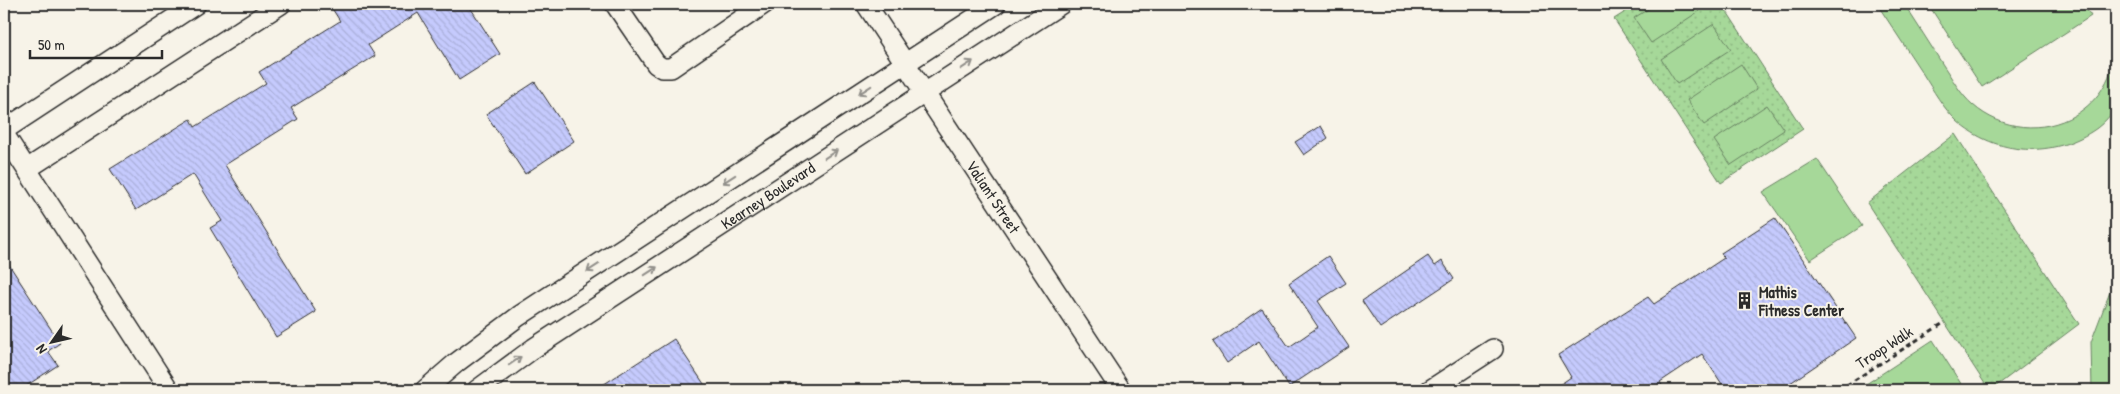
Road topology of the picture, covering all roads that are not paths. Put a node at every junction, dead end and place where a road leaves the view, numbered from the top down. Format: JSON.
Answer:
{"nodes":[{"id":1,"x":196,"y":4,"type":"edge"},
{"id":2,"x":281,"y":4,"type":"edge"},
{"id":3,"x":615,"y":4,"type":"edge"},
{"id":4,"x":764,"y":4,"type":"edge"},
{"id":5,"x":866,"y":4,"type":"edge"},
{"id":6,"x":996,"y":4,"type":"edge"},
{"id":7,"x":1061,"y":4,"type":"edge"},
{"id":8,"x":906,"y":64,"type":"junction"},
{"id":9,"x":925,"y":93,"type":"junction"},
{"id":10,"x":4,"y":130,"type":"edge"},
{"id":11,"x":4,"y":134,"type":"edge"},
{"id":12,"x":27,"y":169,"type":"junction"},
{"id":13,"x":1493,"y":349,"type":"dead end"},
{"id":14,"x":169,"y":390,"type":"edge"},
{"id":15,"x":425,"y":390,"type":"edge"},
{"id":16,"x":477,"y":390,"type":"edge"},
{"id":17,"x":1121,"y":390,"type":"edge"},
{"id":18,"x":1430,"y":390,"type":"edge"}],
"edges":[{"from":1,"to":10,"type":"street"},
{"from":2,"to":12,"type":"street"},
{"from":3,"to":4,"type":"street"},
{"from":5,"to":8,"type":"street","name":"Valiant Street"},
{"from":6,"to":8,"type":"street"},
{"from":9,"to":7,"type":"street","name":"Kearney Boulevard","one_way":true},
{"from":8,"to":9,"type":"street","name":"Valiant Street"},
{"from":8,"to":15,"type":"street","one_way":true},
{"from":16,"to":9,"type":"street","name":"Kearney Boulevard","one_way":true},
{"from":9,"to":17,"type":"street","name":"Valiant Street"},
{"from":11,"to":12,"type":"street"},
{"from":12,"to":14,"type":"street"},
{"from":13,"to":18,"type":"street"}]}
